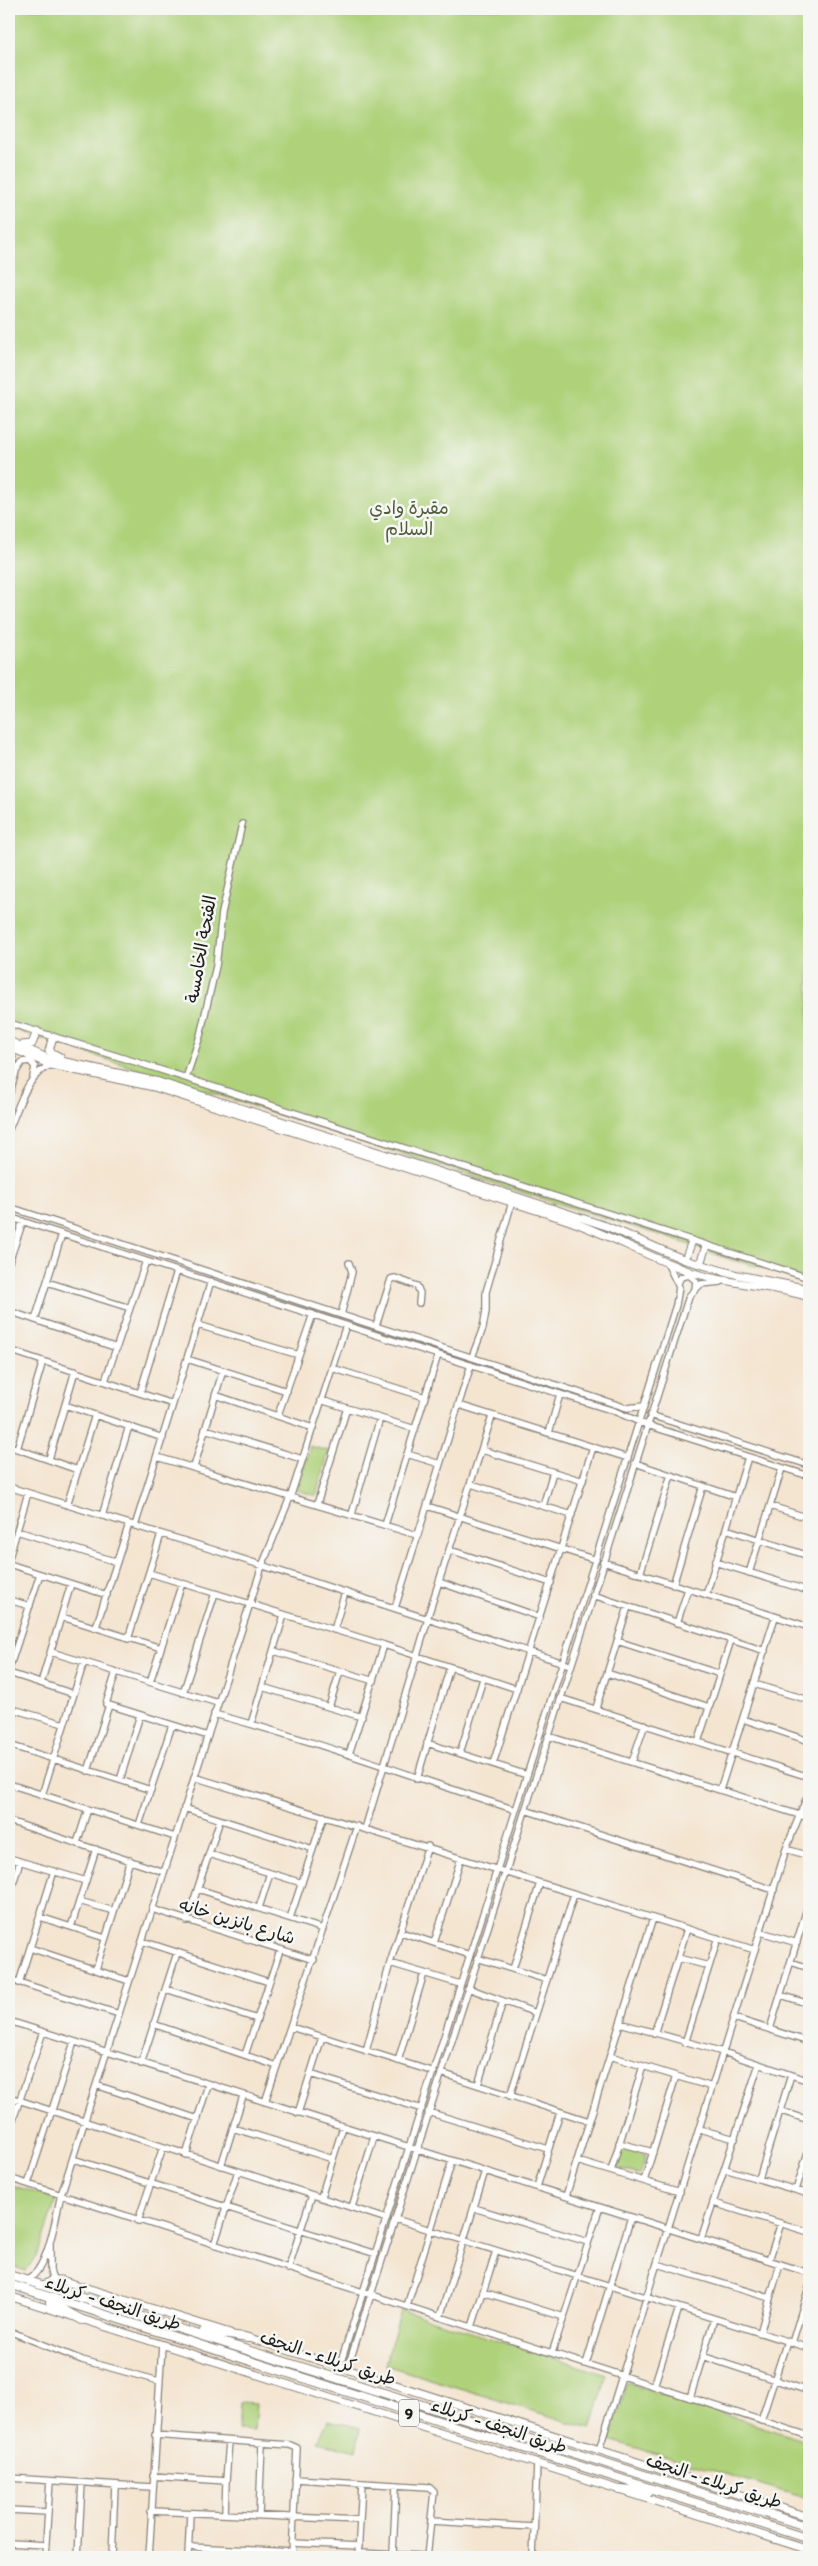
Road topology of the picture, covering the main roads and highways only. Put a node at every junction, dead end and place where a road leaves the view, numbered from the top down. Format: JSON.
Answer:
{"nodes":[{"id":1,"x":36,"y":1031,"type":"road end"},
{"id":2,"x":53,"y":1036,"type":"road end"},
{"id":3,"x":10,"y":1045,"type":"edge"},
{"id":4,"x":71,"y":1063,"type":"junction"},
{"id":5,"x":612,"y":1228,"type":"junction"},
{"id":6,"x":608,"y":1235,"type":"junction"},
{"id":7,"x":629,"y":1236,"type":"junction"},
{"id":8,"x":692,"y":1242,"type":"road end"},
{"id":9,"x":625,"y":1243,"type":"junction"},
{"id":10,"x":706,"y":1246,"type":"road end"},
{"id":11,"x":685,"y":1260,"type":"junction"},
{"id":12,"x":700,"y":1264,"type":"junction"},
{"id":13,"x":756,"y":1278,"type":"junction"},
{"id":14,"x":774,"y":1285,"type":"junction"},
{"id":15,"x":756,"y":1286,"type":"junction"},
{"id":16,"x":809,"y":1289,"type":"edge"},
{"id":17,"x":809,"y":1297,"type":"edge"},
{"id":18,"x":9,"y":2275,"type":"edge"},
{"id":19,"x":9,"y":2284,"type":"edge"},
{"id":20,"x":43,"y":2285,"type":"junction"},
{"id":21,"x":32,"y":2293,"type":"junction"},
{"id":22,"x":9,"y":2296,"type":"edge"},
{"id":23,"x":82,"y":2320,"type":"junction"},
{"id":24,"x":175,"y":2326,"type":"junction"},
{"id":25,"x":248,"y":2338,"type":"junction"},
{"id":26,"x":620,"y":2490,"type":"junction"},
{"id":27,"x":659,"y":2492,"type":"junction"},
{"id":28,"x":809,"y":2517,"type":"edge"},
{"id":29,"x":809,"y":2527,"type":"edge"},
{"id":30,"x":809,"y":2539,"type":"edge"},
{"id":31,"x":809,"y":2550,"type":"edge"}],
"edges":[{"from":1,"to":3,"type":"main road"},
{"from":2,"to":4,"type":"main road"},
{"from":3,"to":4,"type":"main road"},
{"from":3,"to":6,"type":"main road"},
{"from":4,"to":5,"type":"main road"},
{"from":5,"to":6,"type":"main road"},
{"from":5,"to":7,"type":"main road"},
{"from":6,"to":9,"type":"main road"},
{"from":7,"to":9,"type":"main road"},
{"from":7,"to":11,"type":"main road"},
{"from":8,"to":11,"type":"main road"},
{"from":9,"to":15,"type":"main road"},
{"from":10,"to":12,"type":"main road"},
{"from":11,"to":12,"type":"main road"},
{"from":12,"to":13,"type":"main road"},
{"from":13,"to":14,"type":"main road"},
{"from":13,"to":15,"type":"main road"},
{"from":14,"to":15,"type":"main road"},
{"from":14,"to":16,"type":"main road"},
{"from":14,"to":17,"type":"main road"},
{"from":18,"to":20,"type":"highway","name":"طريق کربلاء - النجف","number":"9"},
{"from":19,"to":21,"type":"highway","name":"طريق النجف - کربلاء","number":"9"},
{"from":20,"to":24,"type":"highway","name":"طريق کربلاء - النجف","number":"9"},
{"from":20,"to":25,"type":"main road"},
{"from":21,"to":23,"type":"highway"},
{"from":21,"to":27,"type":"highway","name":"طريق النجف - کربلاء","number":"9"},
{"from":22,"to":23,"type":"main road"},
{"from":23,"to":26,"type":"main road"},
{"from":24,"to":25,"type":"highway"},
{"from":24,"to":29,"type":"highway","name":"طريق کربلاء - النجف","number":"9"},
{"from":25,"to":28,"type":"main road"},
{"from":26,"to":27,"type":"highway"},
{"from":26,"to":31,"type":"main road"},
{"from":27,"to":30,"type":"highway","name":"طريق النجف - کربلاء","number":"9"}]}
